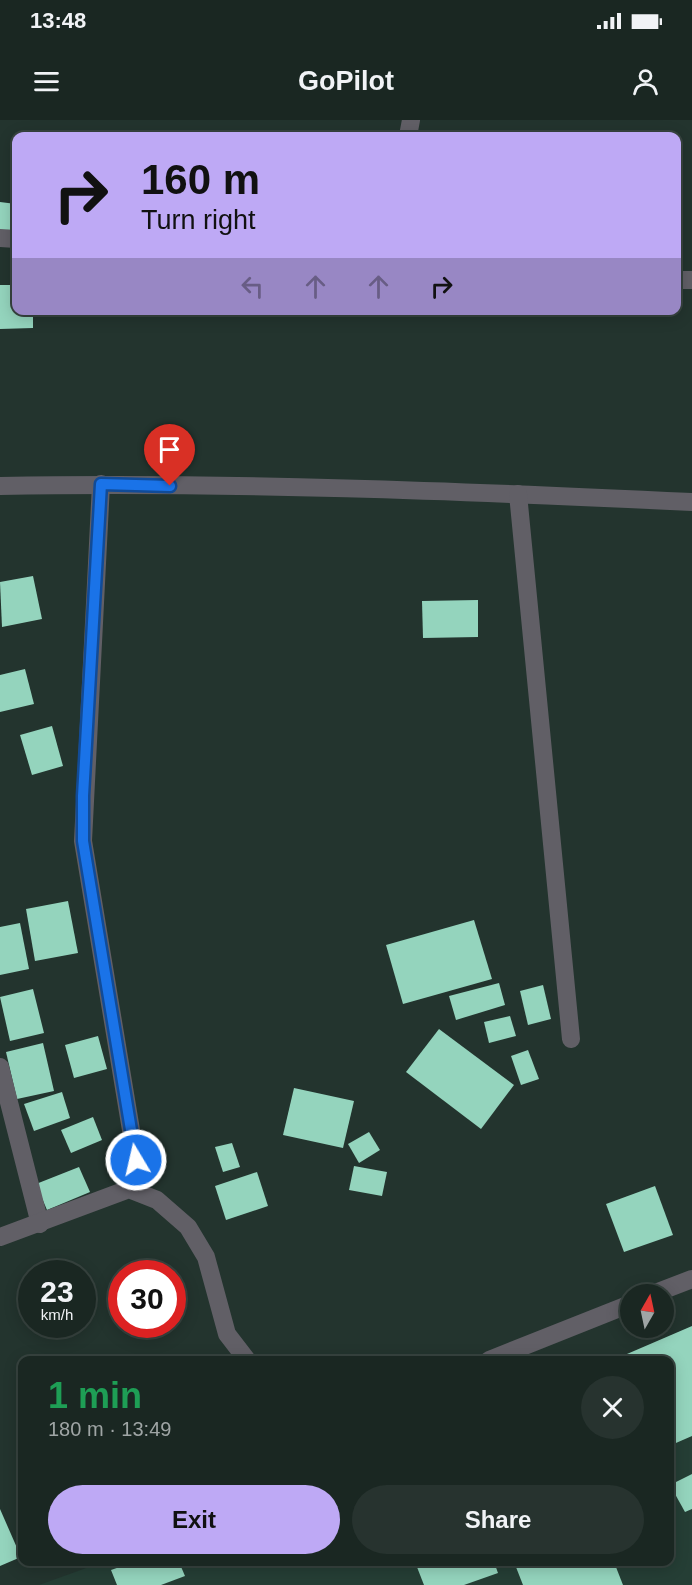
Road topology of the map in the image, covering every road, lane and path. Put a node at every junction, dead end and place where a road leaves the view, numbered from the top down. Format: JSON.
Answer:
{"nodes":[{"id":1,"x":101,"y":484,"type":"junction"},
{"id":2,"x":0,"y":486,"type":"edge"},
{"id":3,"x":518,"y":494,"type":"junction"},
{"id":4,"x":692,"y":502,"type":"edge"},
{"id":5,"x":571,"y":1039,"type":"dead end"},
{"id":6,"x":0,"y":1067,"type":"edge"},
{"id":7,"x":129,"y":1189,"type":"junction"},
{"id":8,"x":40,"y":1224,"type":"junction"},
{"id":9,"x":0,"y":1237,"type":"edge"},
{"id":10,"x":692,"y":1279,"type":"edge"},
{"id":11,"x":674,"y":1286,"type":"edge"},
{"id":12,"x":620,"y":1308,"type":"edge"},
{"id":13,"x":244,"y":1356,"type":"edge"},
{"id":14,"x":499,"y":1356,"type":"edge"}],
"edges":[{"from":1,"to":2,"type":"street"},
{"from":1,"to":3,"type":"street"},
{"from":1,"to":7,"type":"street"},
{"from":3,"to":4,"type":"street"},
{"from":3,"to":5,"type":"street"},
{"from":6,"to":8,"type":"street"},
{"from":7,"to":8,"type":"street"},
{"from":7,"to":13,"type":"street"},
{"from":8,"to":9,"type":"street"},
{"from":10,"to":11,"type":"street"},
{"from":12,"to":14,"type":"street"}]}
